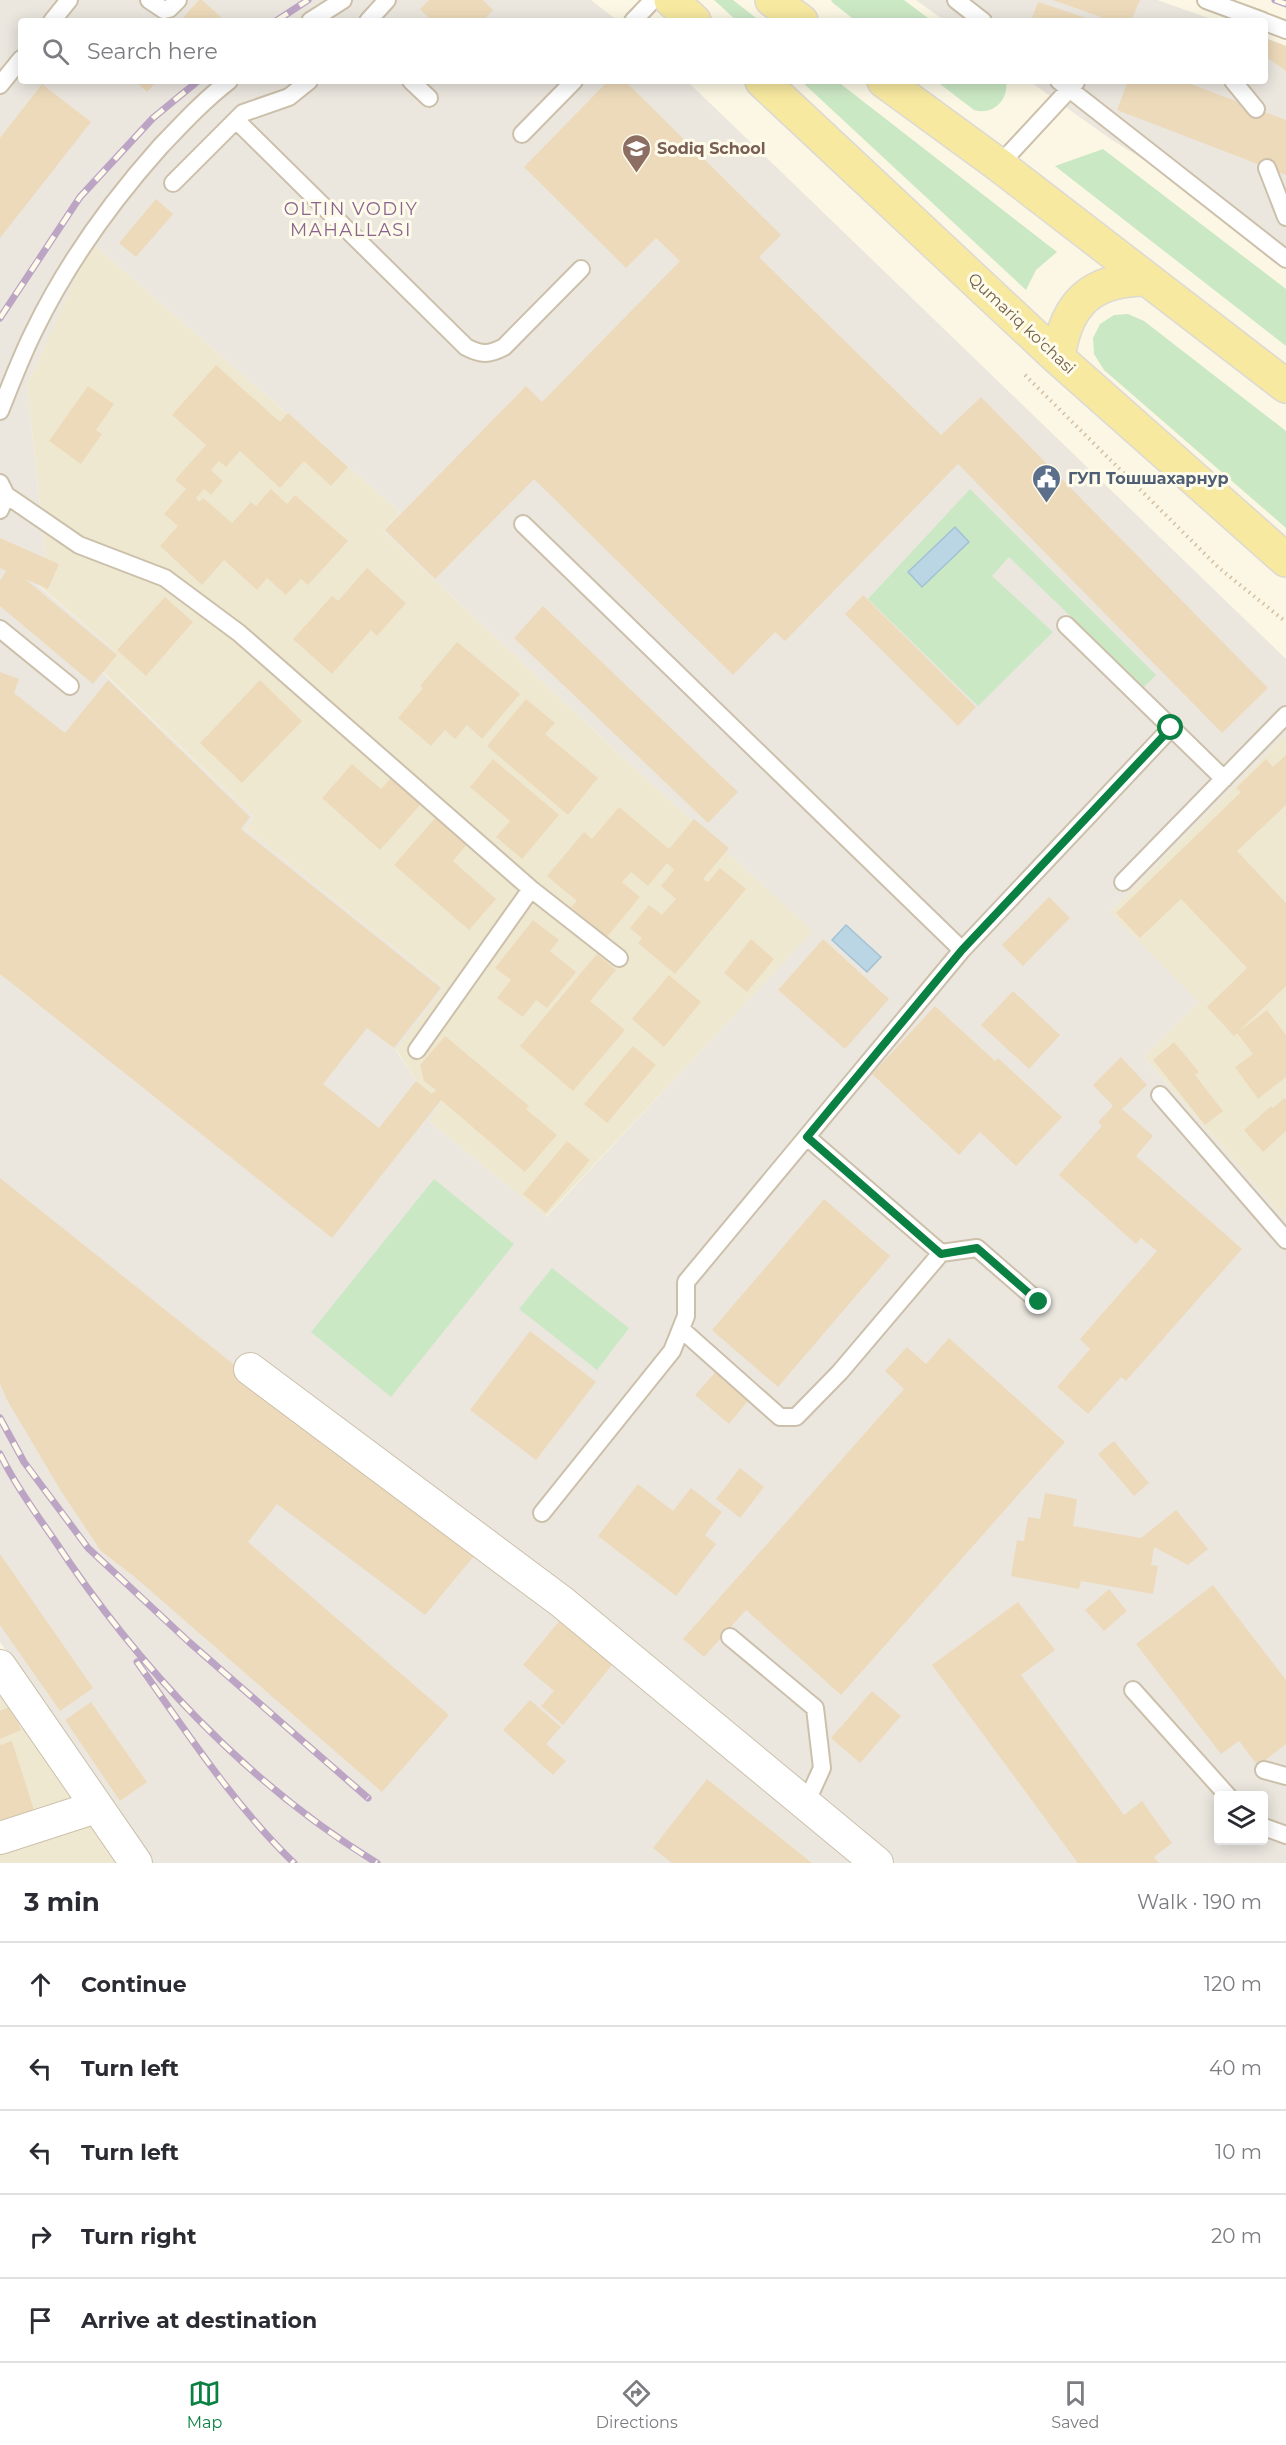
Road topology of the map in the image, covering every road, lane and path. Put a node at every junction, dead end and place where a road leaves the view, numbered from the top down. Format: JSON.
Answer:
{"nodes":[{"id":1,"x":69,"y":0,"type":"edge"},
{"id":2,"x":149,"y":0,"type":"edge"},
{"id":3,"x":178,"y":0,"type":"edge"},
{"id":4,"x":343,"y":0,"type":"edge"},
{"id":5,"x":387,"y":0,"type":"edge"},
{"id":6,"x":653,"y":0,"type":"edge"},
{"id":7,"x":670,"y":0,"type":"edge"},
{"id":8,"x":772,"y":0,"type":"edge"},
{"id":9,"x":956,"y":0,"type":"edge"},
{"id":10,"x":1206,"y":0,"type":"edge"},
{"id":11,"x":54,"y":18,"type":"edge"},
{"id":12,"x":315,"y":18,"type":"edge"},
{"id":13,"x":371,"y":18,"type":"edge"},
{"id":14,"x":636,"y":18,"type":"edge"},
{"id":15,"x":691,"y":18,"type":"edge"},
{"id":16,"x":797,"y":18,"type":"edge"},
{"id":17,"x":979,"y":18,"type":"edge"},
{"id":18,"x":1256,"y":18,"type":"edge"},
{"id":19,"x":1268,"y":23,"type":"edge"},
{"id":20,"x":1286,"y":30,"type":"edge"},
{"id":21,"x":18,"y":63,"type":"edge"},
{"id":22,"x":226,"y":84,"type":"edge"},
{"id":23,"x":305,"y":84,"type":"edge"},
{"id":24,"x":414,"y":84,"type":"edge"},
{"id":25,"x":571,"y":84,"type":"edge"},
{"id":26,"x":765,"y":84,"type":"edge"},
{"id":27,"x":888,"y":84,"type":"edge"},
{"id":28,"x":1067,"y":84,"type":"edge"},
{"id":29,"x":1069,"y":84,"type":"edge"},
{"id":30,"x":1235,"y":84,"type":"edge"},
{"id":31,"x":0,"y":85,"type":"edge"},
{"id":32,"x":429,"y":98,"type":"dead end"},
{"id":33,"x":1256,"y":109,"type":"dead end"},
{"id":34,"x":236,"y":120,"type":"junction"},
{"id":35,"x":522,"y":134,"type":"dead end"},
{"id":36,"x":999,"y":165,"type":"junction"},
{"id":37,"x":1267,"y":168,"type":"dead end"},
{"id":38,"x":173,"y":183,"type":"dead end"},
{"id":39,"x":1286,"y":217,"type":"edge"},
{"id":40,"x":1286,"y":259,"type":"edge"},
{"id":41,"x":580,"y":269,"type":"dead end"},
{"id":42,"x":1147,"y":279,"type":"junction"},
{"id":43,"x":1058,"y":358,"type":"junction"},
{"id":44,"x":1286,"y":386,"type":"edge"},
{"id":45,"x":0,"y":411,"type":"edge"},
{"id":46,"x":2,"y":496,"type":"edge"},
{"id":47,"x":523,"y":524,"type":"dead end"},
{"id":48,"x":1286,"y":560,"type":"edge"},
{"id":49,"x":1066,"y":626,"type":"dead end"},
{"id":50,"x":0,"y":629,"type":"edge"},
{"id":51,"x":70,"y":686,"type":"dead end"},
{"id":52,"x":1286,"y":715,"type":"edge"},
{"id":53,"x":1171,"y":728,"type":"junction"},
{"id":54,"x":1224,"y":779,"type":"junction"},
{"id":55,"x":1123,"y":882,"type":"dead end"},
{"id":56,"x":531,"y":889,"type":"junction"},
{"id":57,"x":962,"y":950,"type":"junction"},
{"id":58,"x":620,"y":958,"type":"dead end"},
{"id":59,"x":417,"y":1050,"type":"dead end"},
{"id":60,"x":1160,"y":1095,"type":"dead end"},
{"id":61,"x":807,"y":1137,"type":"junction"},
{"id":62,"x":1286,"y":1240,"type":"edge"},
{"id":63,"x":941,"y":1254,"type":"junction"},
{"id":64,"x":1039,"y":1302,"type":"dead end"},
{"id":65,"x":681,"y":1329,"type":"junction"},
{"id":66,"x":250,"y":1369,"type":"dead end"},
{"id":67,"x":542,"y":1513,"type":"dead end"},
{"id":68,"x":730,"y":1637,"type":"dead end"},
{"id":69,"x":0,"y":1666,"type":"edge"},
{"id":70,"x":1133,"y":1690,"type":"dead end"},
{"id":71,"x":1264,"y":1770,"type":"dead end"},
{"id":72,"x":1286,"y":1776,"type":"edge"},
{"id":73,"x":1224,"y":1791,"type":"edge"},
{"id":74,"x":806,"y":1803,"type":"junction"},
{"id":75,"x":96,"y":1807,"type":"junction"},
{"id":76,"x":1268,"y":1829,"type":"edge"},
{"id":77,"x":1286,"y":1835,"type":"edge"},
{"id":78,"x":0,"y":1838,"type":"edge"},
{"id":79,"x":136,"y":1863,"type":"edge"},
{"id":80,"x":877,"y":1863,"type":"edge"}],
"edges":[{"from":1,"to":11,"type":"lane"},
{"from":2,"to":3,"type":"lane"},
{"from":4,"to":12,"type":"lane"},
{"from":5,"to":13,"type":"lane"},
{"from":6,"to":14,"type":"lane"},
{"from":7,"to":15,"type":"main road"},
{"from":8,"to":16,"type":"main road"},
{"from":9,"to":17,"type":"lane"},
{"from":10,"to":18,"type":"lane"},
{"from":19,"to":20,"type":"lane"},
{"from":21,"to":31,"type":"lane"},
{"from":22,"to":45,"type":"lane"},
{"from":23,"to":34,"type":"lane"},
{"from":24,"to":32,"type":"lane"},
{"from":25,"to":35,"type":"lane"},
{"from":26,"to":43,"type":"main road","name":"Qumariq ko'chasi"},
{"from":27,"to":36,"type":"main road"},
{"from":28,"to":36,"type":"lane"},
{"from":29,"to":40,"type":"lane"},
{"from":30,"to":33,"type":"lane"},
{"from":34,"to":38,"type":"lane"},
{"from":34,"to":41,"type":"lane"},
{"from":36,"to":42,"type":"main road"},
{"from":37,"to":39,"type":"lane"},
{"from":42,"to":43,"type":"main road"},
{"from":42,"to":44,"type":"main road"},
{"from":43,"to":48,"type":"main road","name":"Qumariq ko'chasi"},
{"from":46,"to":56,"type":"lane"},
{"from":47,"to":57,"type":"lane"},
{"from":49,"to":53,"type":"lane"},
{"from":50,"to":51,"type":"lane"},
{"from":52,"to":54,"type":"lane"},
{"from":53,"to":54,"type":"lane"},
{"from":53,"to":57,"type":"lane"},
{"from":54,"to":55,"type":"lane"},
{"from":56,"to":58,"type":"lane"},
{"from":56,"to":59,"type":"lane"},
{"from":57,"to":61,"type":"lane"},
{"from":60,"to":62,"type":"lane"},
{"from":61,"to":63,"type":"lane"},
{"from":61,"to":65,"type":"lane"},
{"from":63,"to":64,"type":"lane"},
{"from":63,"to":65,"type":"lane"},
{"from":65,"to":67,"type":"lane"},
{"from":66,"to":74,"type":"street"},
{"from":68,"to":74,"type":"lane"},
{"from":69,"to":75,"type":"street"},
{"from":70,"to":73,"type":"lane"},
{"from":71,"to":72,"type":"lane"},
{"from":74,"to":80,"type":"street"},
{"from":75,"to":78,"type":"street"},
{"from":75,"to":79,"type":"street"},
{"from":76,"to":77,"type":"lane"}]}
